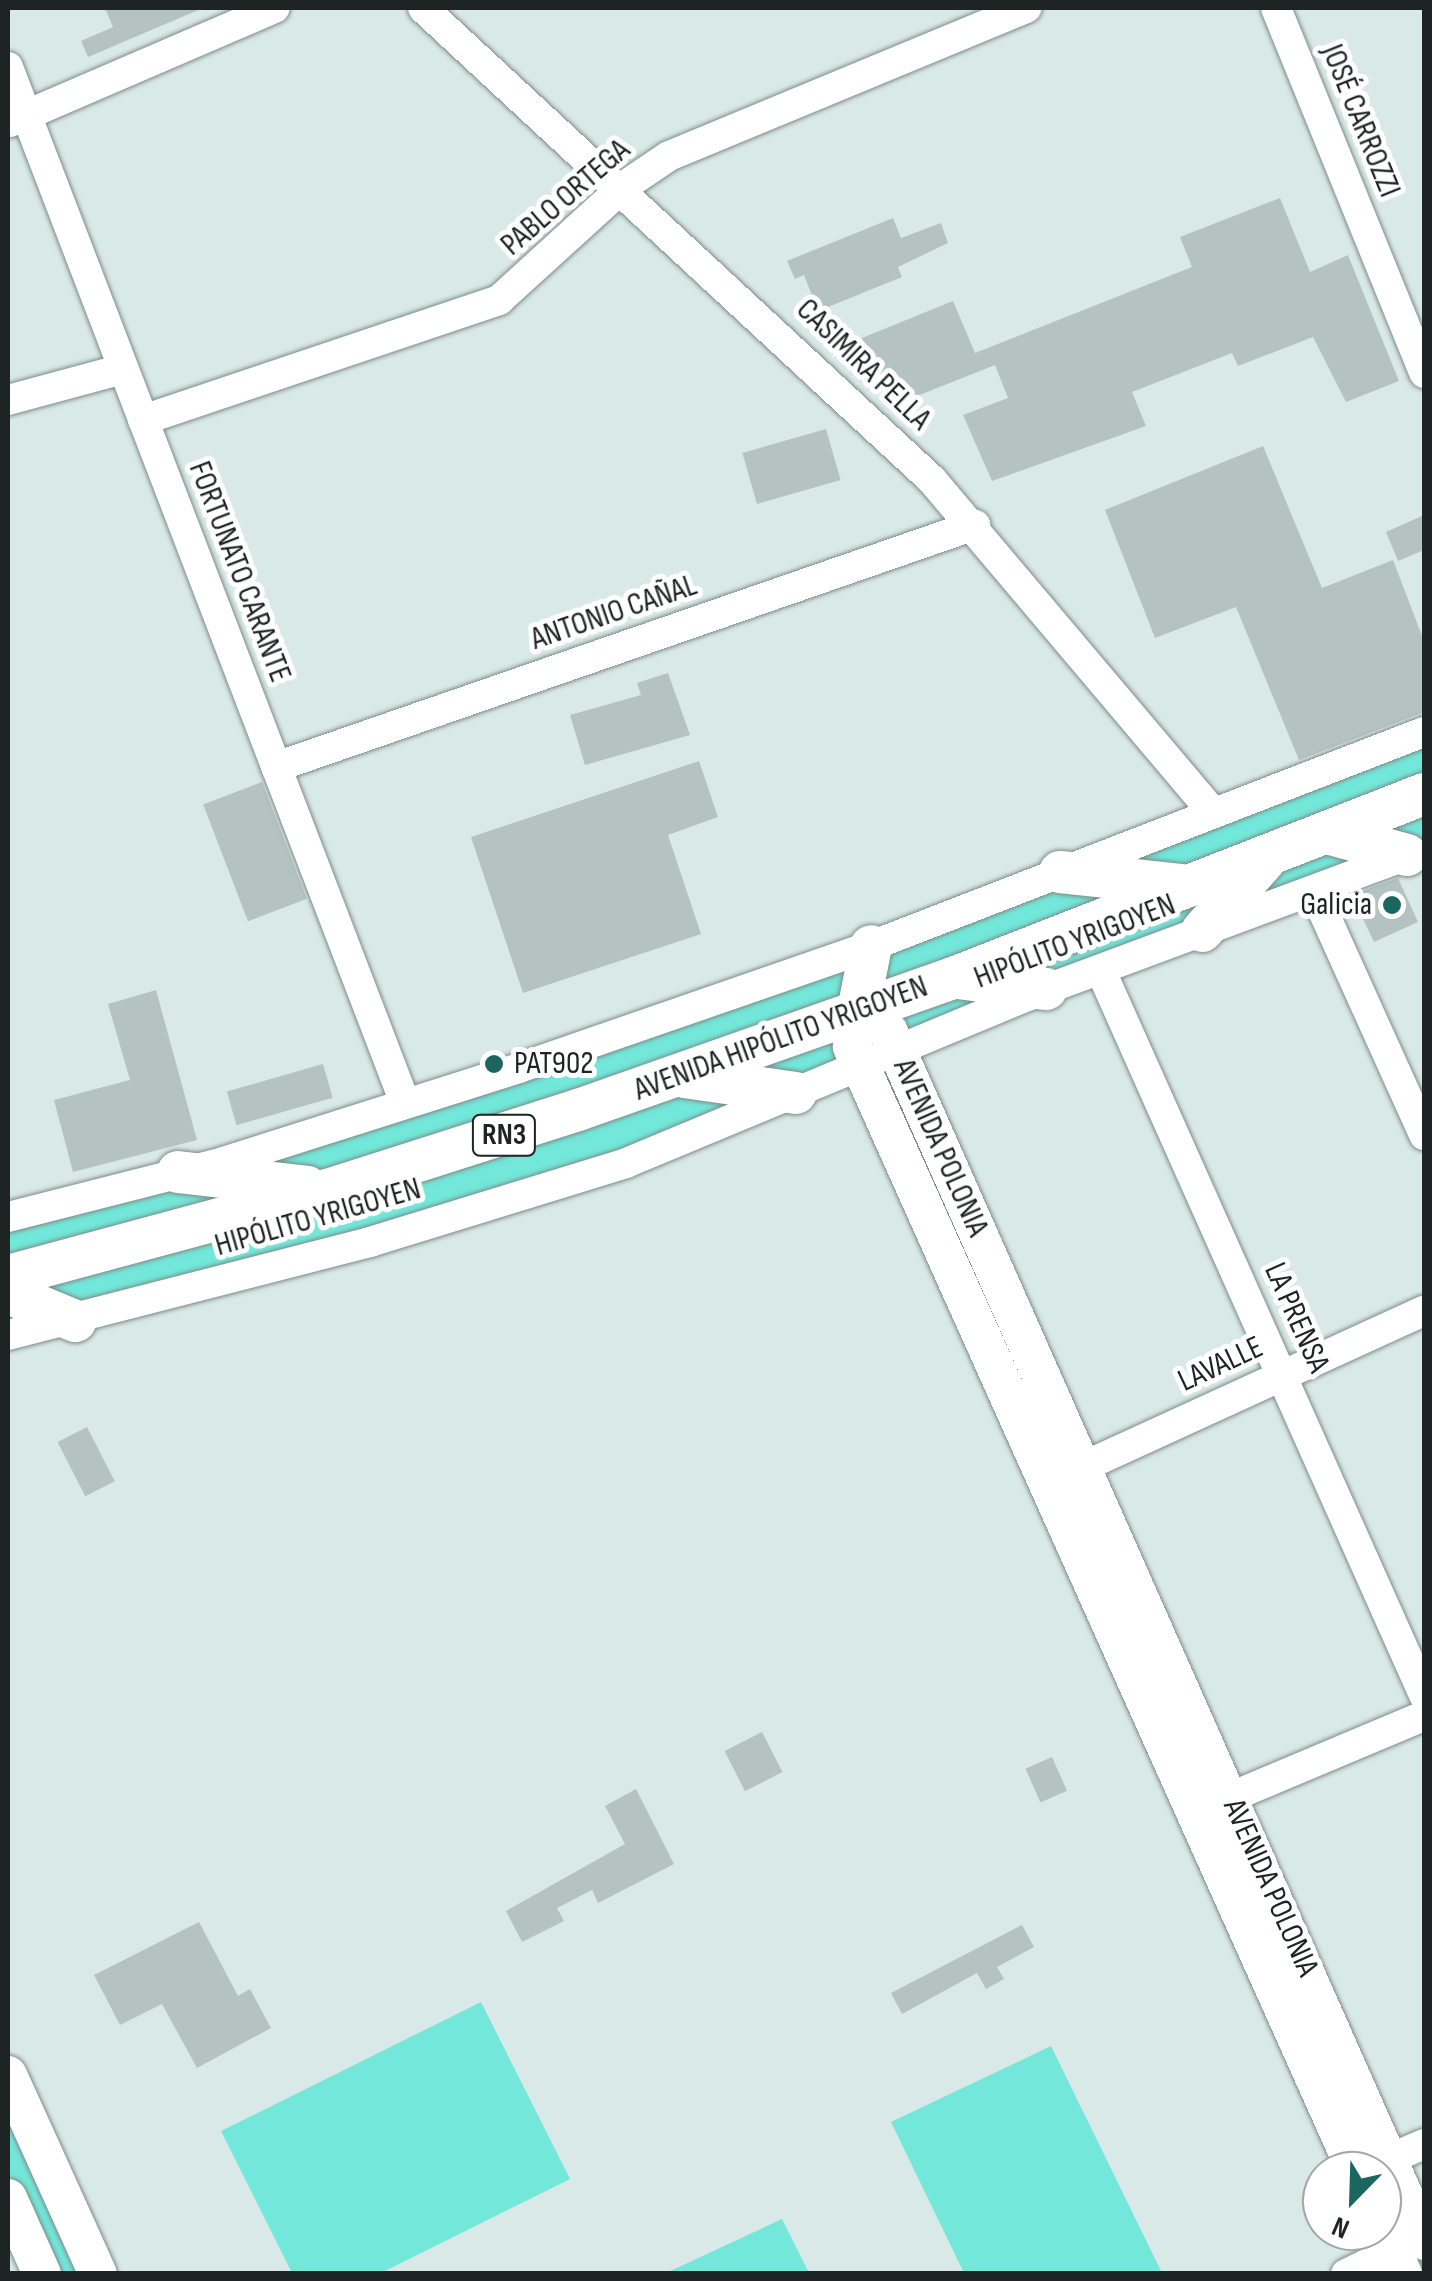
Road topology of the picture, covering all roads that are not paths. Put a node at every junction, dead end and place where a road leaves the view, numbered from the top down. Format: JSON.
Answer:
{"nodes":[{"id":1,"x":275,"y":8,"type":"edge"},
{"id":2,"x":423,"y":8,"type":"edge"},
{"id":3,"x":1027,"y":8,"type":"edge"},
{"id":4,"x":1276,"y":8,"type":"edge"},
{"id":5,"x":8,"y":67,"type":"edge"},
{"id":6,"x":17,"y":120,"type":"edge"},
{"id":7,"x":624,"y":186,"type":"junction"},
{"id":8,"x":124,"y":368,"type":"junction"},
{"id":9,"x":1424,"y":373,"type":"edge"},
{"id":10,"x":8,"y":400,"type":"edge"},
{"id":11,"x":143,"y":420,"type":"junction"},
{"id":12,"x":975,"y":525,"type":"junction"},
{"id":13,"x":1424,"y":732,"type":"edge"},
{"id":14,"x":276,"y":767,"type":"junction"},
{"id":15,"x":1424,"y":794,"type":"edge"},
{"id":16,"x":1213,"y":812,"type":"junction"},
{"id":17,"x":1327,"y":833,"type":"junction"},
{"id":18,"x":1416,"y":851,"type":"edge"},
{"id":19,"x":1270,"y":854,"type":"junction"},
{"id":20,"x":1060,"y":872,"type":"junction"},
{"id":21,"x":1188,"y":886,"type":"junction"},
{"id":22,"x":1314,"y":891,"type":"junction"},
{"id":23,"x":1202,"y":931,"type":"junction"},
{"id":24,"x":872,"y":946,"type":"junction"},
{"id":25,"x":1101,"y":971,"type":"junction"},
{"id":26,"x":952,"y":978,"type":"junction"},
{"id":27,"x":1046,"y":989,"type":"junction"},
{"id":28,"x":858,"y":1011,"type":"junction"},
{"id":29,"x":896,"y":1050,"type":"junction"},
{"id":30,"x":861,"y":1065,"type":"junction"},
{"id":31,"x":679,"y":1076,"type":"junction"},
{"id":32,"x":796,"y":1093,"type":"junction"},
{"id":33,"x":405,"y":1103,"type":"junction"},
{"id":34,"x":1424,"y":1136,"type":"edge"},
{"id":35,"x":178,"y":1172,"type":"junction"},
{"id":36,"x":327,"y":1190,"type":"junction"},
{"id":37,"x":8,"y":1217,"type":"edge"},
{"id":38,"x":8,"y":1276,"type":"edge"},
{"id":39,"x":8,"y":1293,"type":"edge"},
{"id":40,"x":1424,"y":1311,"type":"edge"},
{"id":41,"x":74,"y":1321,"type":"junction"},
{"id":42,"x":8,"y":1335,"type":"edge"},
{"id":43,"x":1284,"y":1374,"type":"junction"},
{"id":44,"x":1064,"y":1476,"type":"junction"},
{"id":45,"x":1424,"y":1695,"type":"edge"},
{"id":46,"x":1424,"y":1716,"type":"edge"},
{"id":47,"x":1230,"y":1797,"type":"junction"},
{"id":48,"x":1195,"y":1812,"type":"junction"},
{"id":49,"x":8,"y":2075,"type":"edge"},
{"id":50,"x":18,"y":2126,"type":"edge"},
{"id":51,"x":1367,"y":2151,"type":"edge"},
{"id":52,"x":1369,"y":2151,"type":"edge"},
{"id":53,"x":8,"y":2198,"type":"edge"},
{"id":54,"x":1405,"y":2247,"type":"edge"},
{"id":55,"x":26,"y":2257,"type":"edge"},
{"id":56,"x":98,"y":2274,"type":"edge"},
{"id":57,"x":1346,"y":2274,"type":"edge"}],
"edges":[{"from":1,"to":6,"type":"street"},
{"from":2,"to":7,"type":"street","name":"CASIMIRA PELLA"},
{"from":3,"to":7,"type":"street","name":"PABLO ORTEGA"},
{"from":4,"to":9,"type":"street","name":"JOSÉ CARROZZI"},
{"from":5,"to":6,"type":"street","name":"FORTUNATO CARANTE"},
{"from":6,"to":8,"type":"street","name":"FORTUNATO CARANTE"},
{"from":7,"to":11,"type":"street","name":"PABLO ORTEGA"},
{"from":7,"to":12,"type":"street","name":"CASIMIRA PELLA"},
{"from":8,"to":10,"type":"street"},
{"from":8,"to":11,"type":"street","name":"FORTUNATO CARANTE"},
{"from":11,"to":14,"type":"street","name":"FORTUNATO CARANTE"},
{"from":12,"to":14,"type":"street","name":"ANTONIO CAÑAL"},
{"from":12,"to":16,"type":"street","name":"CASIMIRA PELLA"},
{"from":13,"to":16,"type":"street"},
{"from":14,"to":33,"type":"street","name":"FORTUNATO CARANTE"},
{"from":15,"to":17,"type":"highway","name":"AVENIDA HIPÓLITO YRIGOYEN","number":"RN3"},
{"from":16,"to":20,"type":"street"},
{"from":17,"to":18,"type":"highway"},
{"from":17,"to":19,"type":"highway","name":"AVENIDA HIPÓLITO YRIGOYEN","number":"RN3"},
{"from":18,"to":22,"type":"street","name":"HIPÓLITO YRIGOYEN"},
{"from":19,"to":21,"type":"highway","name":"AVENIDA HIPÓLITO YRIGOYEN","number":"RN3"},
{"from":19,"to":23,"type":"highway"},
{"from":20,"to":21,"type":"highway"},
{"from":20,"to":24,"type":"street"},
{"from":21,"to":26,"type":"highway","name":"AVENIDA HIPÓLITO YRIGOYEN","number":"RN3"},
{"from":22,"to":23,"type":"street","name":"HIPÓLITO YRIGOYEN"},
{"from":22,"to":34,"type":"street"},
{"from":23,"to":25,"type":"street","name":"HIPÓLITO YRIGOYEN"},
{"from":24,"to":28,"type":"highway"},
{"from":24,"to":33,"type":"street"},
{"from":25,"to":27,"type":"street","name":"HIPÓLITO YRIGOYEN"},
{"from":25,"to":43,"type":"street","name":"LA PRENSA"},
{"from":26,"to":27,"type":"highway"},
{"from":26,"to":28,"type":"highway","name":"AVENIDA HIPÓLITO YRIGOYEN","number":"RN3"},
{"from":27,"to":29,"type":"street","name":"HIPÓLITO YRIGOYEN"},
{"from":28,"to":29,"type":"main road","name":"AVENIDA POLONIA"},
{"from":28,"to":30,"type":"main road","name":"AVENIDA POLONIA"},
{"from":28,"to":31,"type":"highway","name":"AVENIDA HIPÓLITO YRIGOYEN","number":"RN3"},
{"from":29,"to":30,"type":"street","name":"HIPÓLITO YRIGOYEN"},
{"from":29,"to":44,"type":"main road","name":"AVENIDA POLONIA"},
{"from":30,"to":32,"type":"street","name":"HIPÓLITO YRIGOYEN"},
{"from":30,"to":44,"type":"main road","name":"AVENIDA POLONIA"},
{"from":31,"to":32,"type":"highway"},
{"from":31,"to":36,"type":"highway","name":"AVENIDA HIPÓLITO YRIGOYEN","number":"RN3"},
{"from":32,"to":41,"type":"street","name":"HIPÓLITO YRIGOYEN"},
{"from":33,"to":35,"type":"street"},
{"from":35,"to":36,"type":"highway"},
{"from":35,"to":37,"type":"street"},
{"from":36,"to":38,"type":"highway","name":"AVENIDA HIPÓLITO YRIGOYEN","number":"RN3"},
{"from":39,"to":41,"type":"highway"},
{"from":40,"to":43,"type":"street","name":"LAVALLE"},
{"from":41,"to":42,"type":"street","name":"HIPÓLITO YRIGOYEN"},
{"from":43,"to":44,"type":"street","name":"LAVALLE"},
{"from":43,"to":45,"type":"street","name":"LA PRENSA"},
{"from":44,"to":47,"type":"main road","name":"AVENIDA POLONIA"},
{"from":44,"to":48,"type":"main road","name":"AVENIDA POLONIA"},
{"from":46,"to":47,"type":"street"},
{"from":47,"to":48,"type":"street"},
{"from":47,"to":52,"type":"main road","name":"AVENIDA POLONIA"},
{"from":48,"to":51,"type":"main road","name":"AVENIDA POLONIA"},
{"from":49,"to":50,"type":"main road"},
{"from":50,"to":56,"type":"main road"},
{"from":53,"to":55,"type":"main road"},
{"from":54,"to":57,"type":"street"}]}
